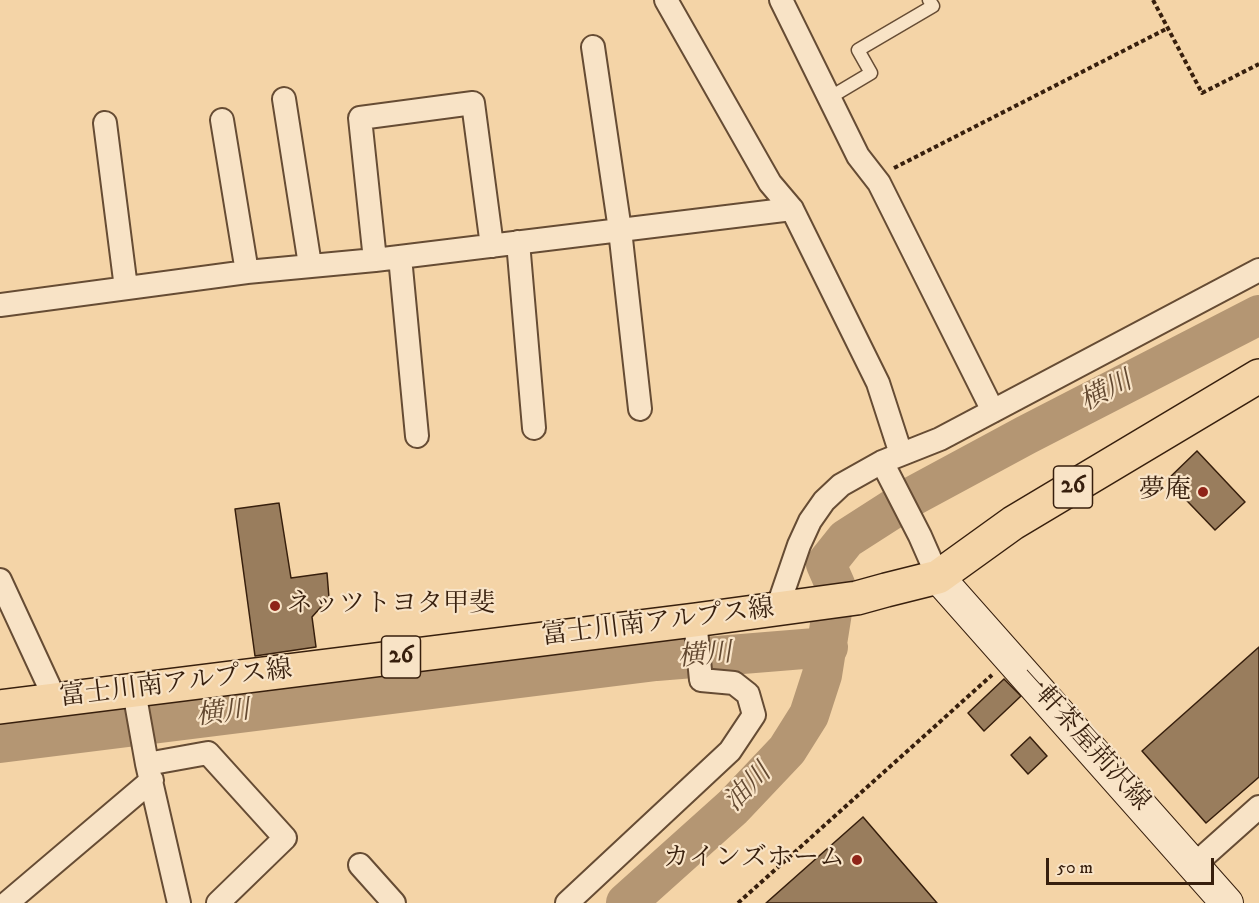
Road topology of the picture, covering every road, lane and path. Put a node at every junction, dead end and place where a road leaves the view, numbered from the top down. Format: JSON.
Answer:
{"nodes":[{"id":1,"x":666,"y":0,"type":"edge"},
{"id":2,"x":781,"y":0,"type":"edge"},
{"id":3,"x":929,"y":0,"type":"edge"},
{"id":4,"x":1153,"y":0,"type":"edge"},
{"id":5,"x":1168,"y":28,"type":"junction"},
{"id":6,"x":593,"y":47,"type":"dead end"},
{"id":7,"x":1259,"y":64,"type":"edge"},
{"id":8,"x":829,"y":98,"type":"junction"},
{"id":9,"x":285,"y":99,"type":"dead end"},
{"id":10,"x":222,"y":120,"type":"dead end"},
{"id":11,"x":105,"y":123,"type":"dead end"},
{"id":12,"x":879,"y":183,"type":"junction"},
{"id":13,"x":792,"y":209,"type":"junction"},
{"id":14,"x":620,"y":230,"type":"junction"},
{"id":15,"x":518,"y":242,"type":"junction"},
{"id":16,"x":492,"y":246,"type":"junction"},
{"id":17,"x":400,"y":257,"type":"junction"},
{"id":18,"x":375,"y":260,"type":"junction"},
{"id":19,"x":310,"y":265,"type":"junction"},
{"id":20,"x":1259,"y":270,"type":"edge"},
{"id":21,"x":247,"y":272,"type":"junction"},
{"id":22,"x":126,"y":288,"type":"junction"},
{"id":23,"x":0,"y":299,"type":"edge"},
{"id":24,"x":0,"y":305,"type":"edge"},
{"id":25,"x":1259,"y":376,"type":"edge"},
{"id":26,"x":640,"y":409,"type":"dead end"},
{"id":27,"x":993,"y":411,"type":"junction"},
{"id":28,"x":534,"y":428,"type":"dead end"},
{"id":29,"x":417,"y":436,"type":"dead end"},
{"id":30,"x":890,"y":463,"type":"junction"},
{"id":31,"x":938,"y":576,"type":"junction"},
{"id":32,"x":0,"y":580,"type":"edge"},
{"id":33,"x":789,"y":607,"type":"junction"},
{"id":34,"x":696,"y":630,"type":"junction"},
{"id":35,"x":1011,"y":658,"type":"junction"},
{"id":36,"x":135,"y":699,"type":"junction"},
{"id":37,"x":56,"y":700,"type":"junction"},
{"id":38,"x":0,"y":707,"type":"edge"},
{"id":39,"x":147,"y":763,"type":"junction"},
{"id":40,"x":1259,"y":807,"type":"edge"},
{"id":41,"x":360,"y":865,"type":"dead end"},
{"id":42,"x":1194,"y":865,"type":"junction"},
{"id":43,"x":7,"y":903,"type":"edge"},
{"id":44,"x":179,"y":903,"type":"edge"},
{"id":45,"x":218,"y":903,"type":"edge"},
{"id":46,"x":394,"y":903,"type":"edge"},
{"id":47,"x":567,"y":903,"type":"edge"},
{"id":48,"x":738,"y":903,"type":"edge"},
{"id":49,"x":1227,"y":903,"type":"edge"}],
"edges":[{"from":1,"to":13,"type":"street"},
{"from":2,"to":8,"type":"street"},
{"from":3,"to":8,"type":"lane"},
{"from":4,"to":5,"type":"path"},
{"from":5,"to":7,"type":"path"},
{"from":5,"to":12,"type":"path"},
{"from":6,"to":14,"type":"street"},
{"from":8,"to":12,"type":"street"},
{"from":9,"to":19,"type":"street"},
{"from":10,"to":21,"type":"street"},
{"from":11,"to":22,"type":"street"},
{"from":12,"to":27,"type":"street"},
{"from":13,"to":14,"type":"street"},
{"from":13,"to":30,"type":"street"},
{"from":14,"to":15,"type":"street"},
{"from":14,"to":26,"type":"street"},
{"from":15,"to":16,"type":"street"},
{"from":15,"to":28,"type":"street"},
{"from":16,"to":17,"type":"street"},
{"from":16,"to":18,"type":"street"},
{"from":17,"to":18,"type":"street"},
{"from":17,"to":29,"type":"street"},
{"from":18,"to":19,"type":"street"},
{"from":19,"to":21,"type":"street"},
{"from":20,"to":27,"type":"street"},
{"from":21,"to":22,"type":"street"},
{"from":22,"to":24,"type":"street"},
{"from":23,"to":24,"type":"street"},
{"from":25,"to":31,"type":"main road","name":"富士川南アルプス線","number":"26"},
{"from":27,"to":30,"type":"street"},
{"from":30,"to":31,"type":"street"},
{"from":30,"to":33,"type":"street"},
{"from":31,"to":33,"type":"main road","name":"富士川南アルプス線","number":"26"},
{"from":31,"to":35,"type":"main road","name":"一軒茶屋荊沢線"},
{"from":32,"to":37,"type":"street"},
{"from":33,"to":34,"type":"main road","name":"富士川南アルプス線","number":"26"},
{"from":34,"to":36,"type":"main road","name":"富士川南アルプス線","number":"26"},
{"from":34,"to":47,"type":"street"},
{"from":35,"to":42,"type":"main road","name":"一軒茶屋荊沢線"},
{"from":35,"to":48,"type":"path"},
{"from":36,"to":37,"type":"main road","name":"富士川南アルプス線","number":"26"},
{"from":36,"to":39,"type":"street"},
{"from":37,"to":38,"type":"main road","name":"富士川南アルプス線","number":"26"},
{"from":39,"to":43,"type":"street"},
{"from":39,"to":44,"type":"street"},
{"from":39,"to":45,"type":"street"},
{"from":40,"to":42,"type":"street"},
{"from":41,"to":46,"type":"street"},
{"from":42,"to":49,"type":"main road","name":"一軒茶屋荊沢線"}]}
